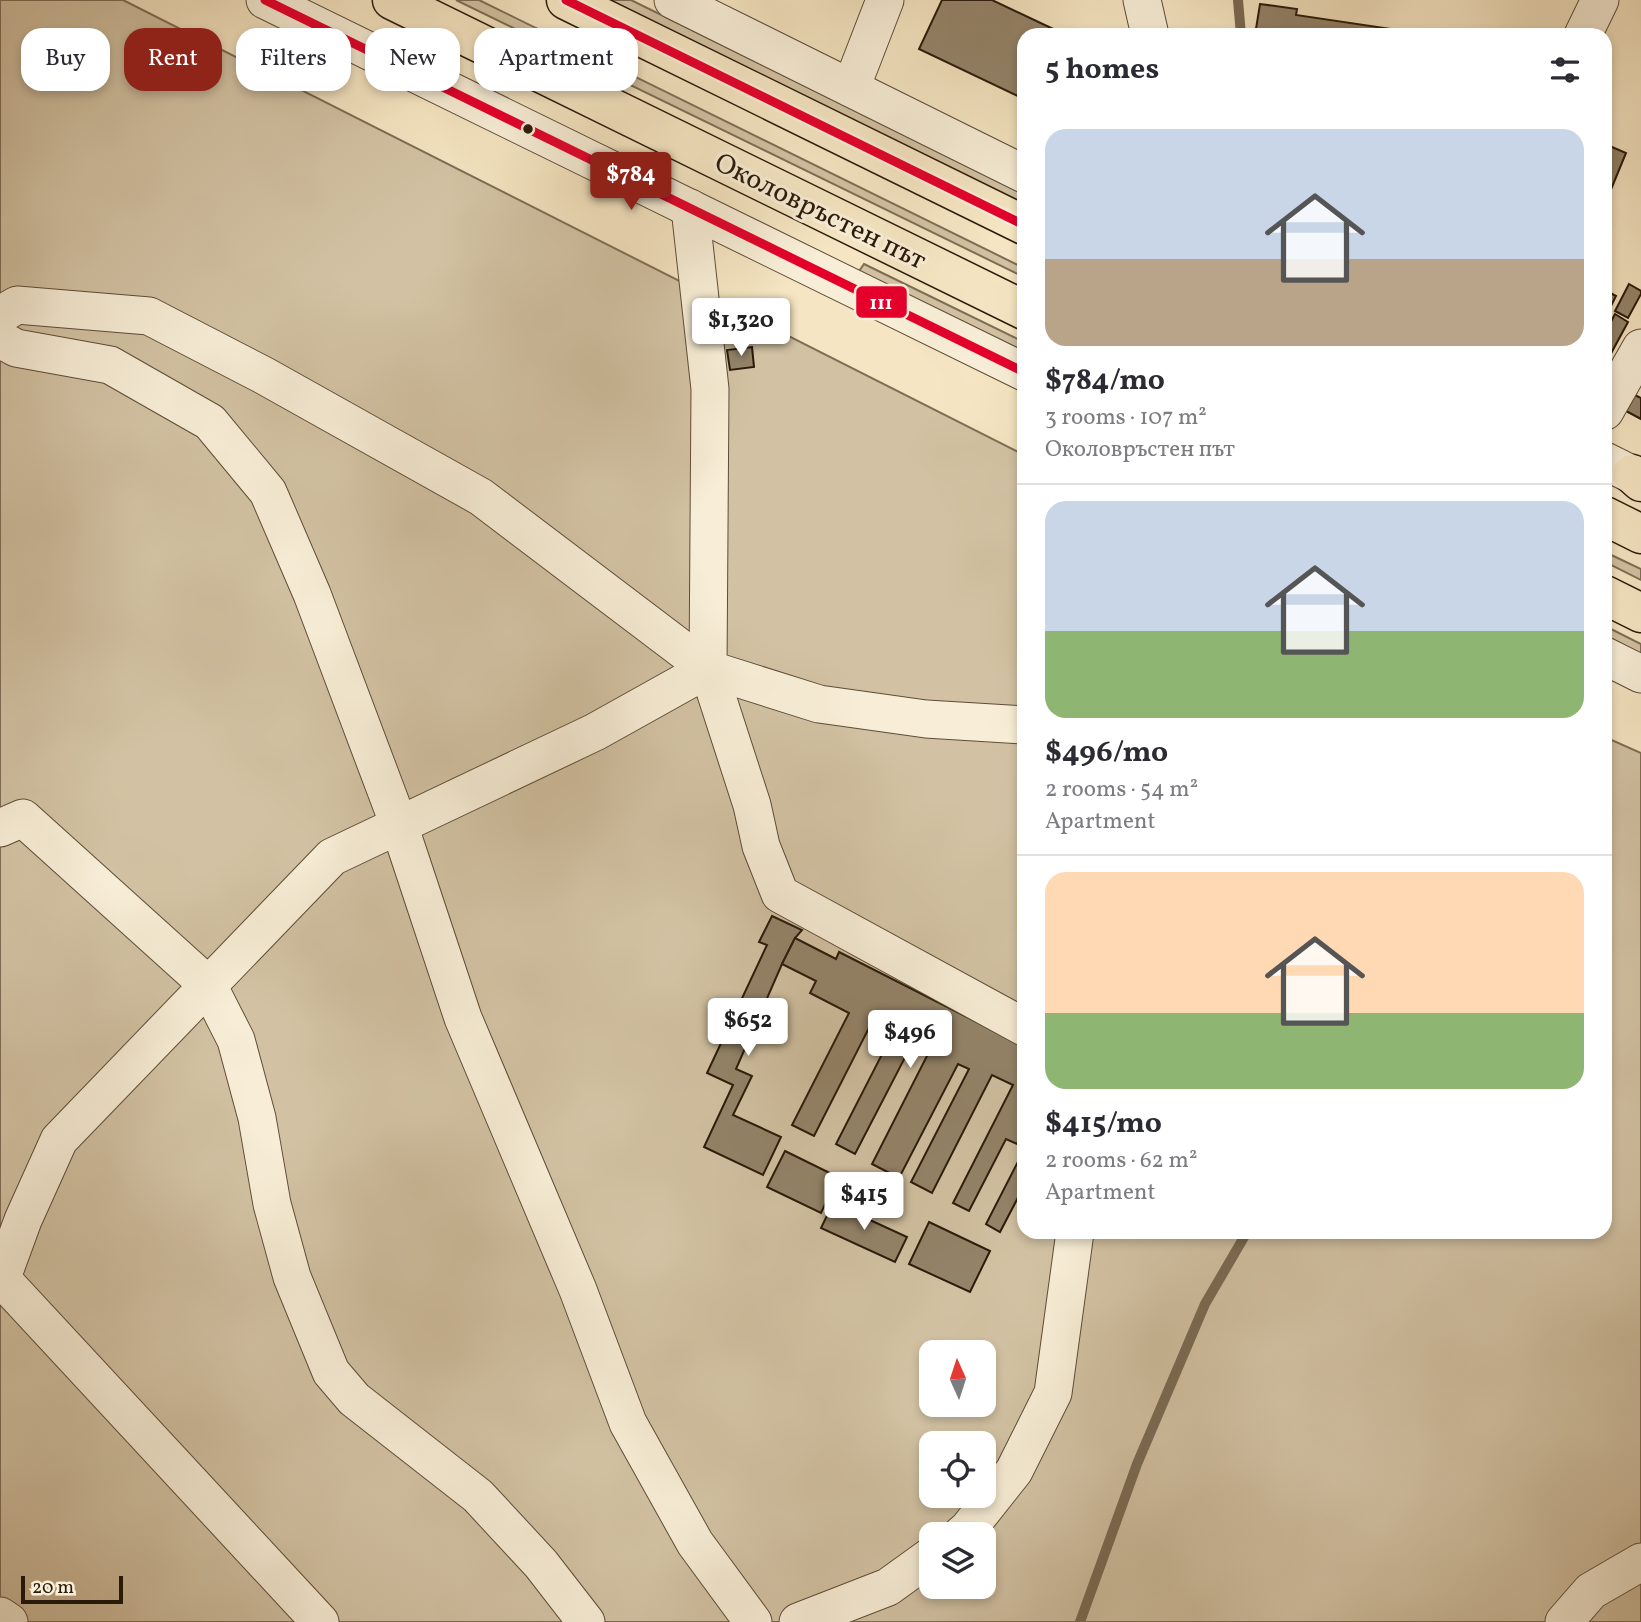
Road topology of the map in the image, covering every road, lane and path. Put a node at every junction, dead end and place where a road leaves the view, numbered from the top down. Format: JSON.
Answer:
{"nodes":[{"id":1,"x":264,"y":0,"type":"edge"},
{"id":2,"x":392,"y":0,"type":"edge"},
{"id":3,"x":566,"y":0,"type":"edge"},
{"id":4,"x":673,"y":0,"type":"edge"},
{"id":5,"x":885,"y":0,"type":"edge"},
{"id":6,"x":1142,"y":0,"type":"edge"},
{"id":7,"x":1600,"y":0,"type":"edge"},
{"id":8,"x":1148,"y":28,"type":"edge"},
{"id":9,"x":1586,"y":28,"type":"edge"},
{"id":10,"x":850,"y":88,"type":"junction"},
{"id":11,"x":1017,"y":171,"type":"edge"},
{"id":12,"x":690,"y":208,"type":"junction"},
{"id":13,"x":1017,"y":222,"type":"edge"},
{"id":14,"x":1017,"y":307,"type":"edge"},
{"id":15,"x":0,"y":315,"type":"edge"},
{"id":16,"x":0,"y":339,"type":"edge"},
{"id":17,"x":1641,"y":348,"type":"edge"},
{"id":18,"x":1017,"y":369,"type":"edge"},
{"id":19,"x":1612,"y":399,"type":"edge"},
{"id":20,"x":1612,"y":520,"type":"edge"},
{"id":21,"x":1641,"y":534,"type":"edge"},
{"id":22,"x":1612,"y":598,"type":"edge"},
{"id":23,"x":1641,"y":613,"type":"edge"},
{"id":24,"x":1612,"y":660,"type":"edge"},
{"id":25,"x":708,"y":669,"type":"junction"},
{"id":26,"x":1641,"y":674,"type":"edge"},
{"id":27,"x":1017,"y":725,"type":"edge"},
{"id":28,"x":399,"y":825,"type":"junction"},
{"id":29,"x":0,"y":828,"type":"edge"},
{"id":30,"x":208,"y":985,"type":"junction"},
{"id":31,"x":1017,"y":1023,"type":"edge"},
{"id":32,"x":1074,"y":1239,"type":"edge"},
{"id":33,"x":0,"y":1280,"type":"edge"},
{"id":34,"x":974,"y":1522,"type":"edge"},
{"id":35,"x":1641,"y":1562,"type":"edge"},
{"id":36,"x":919,"y":1565,"type":"edge"},
{"id":37,"x":0,"y":1616,"type":"edge"},
{"id":38,"x":9,"y":1622,"type":"edge"},
{"id":39,"x":320,"y":1622,"type":"edge"},
{"id":40,"x":586,"y":1622,"type":"edge"},
{"id":41,"x":753,"y":1622,"type":"edge"},
{"id":42,"x":798,"y":1622,"type":"edge"},
{"id":43,"x":1564,"y":1622,"type":"edge"}],
"edges":[{"from":1,"to":12,"type":"street"},
{"from":2,"to":14,"type":"highway","name":"Околовръстен път"},
{"from":3,"to":13,"type":"highway"},
{"from":4,"to":10,"type":"street"},
{"from":5,"to":10,"type":"street"},
{"from":6,"to":8,"type":"street"},
{"from":7,"to":9,"type":"street"},
{"from":10,"to":11,"type":"street"},
{"from":12,"to":18,"type":"street"},
{"from":12,"to":25,"type":"street"},
{"from":15,"to":25,"type":"street"},
{"from":16,"to":28,"type":"street"},
{"from":17,"to":19,"type":"street"},
{"from":20,"to":21,"type":"highway"},
{"from":22,"to":23,"type":"highway"},
{"from":24,"to":26,"type":"street"},
{"from":25,"to":27,"type":"street"},
{"from":25,"to":28,"type":"street"},
{"from":25,"to":31,"type":"street"},
{"from":28,"to":30,"type":"street"},
{"from":28,"to":41,"type":"street"},
{"from":29,"to":30,"type":"street"},
{"from":30,"to":33,"type":"street"},
{"from":30,"to":40,"type":"street"},
{"from":32,"to":34,"type":"street"},
{"from":33,"to":39,"type":"street"},
{"from":35,"to":43,"type":"street"},
{"from":36,"to":42,"type":"street"},
{"from":37,"to":38,"type":"street"}]}
